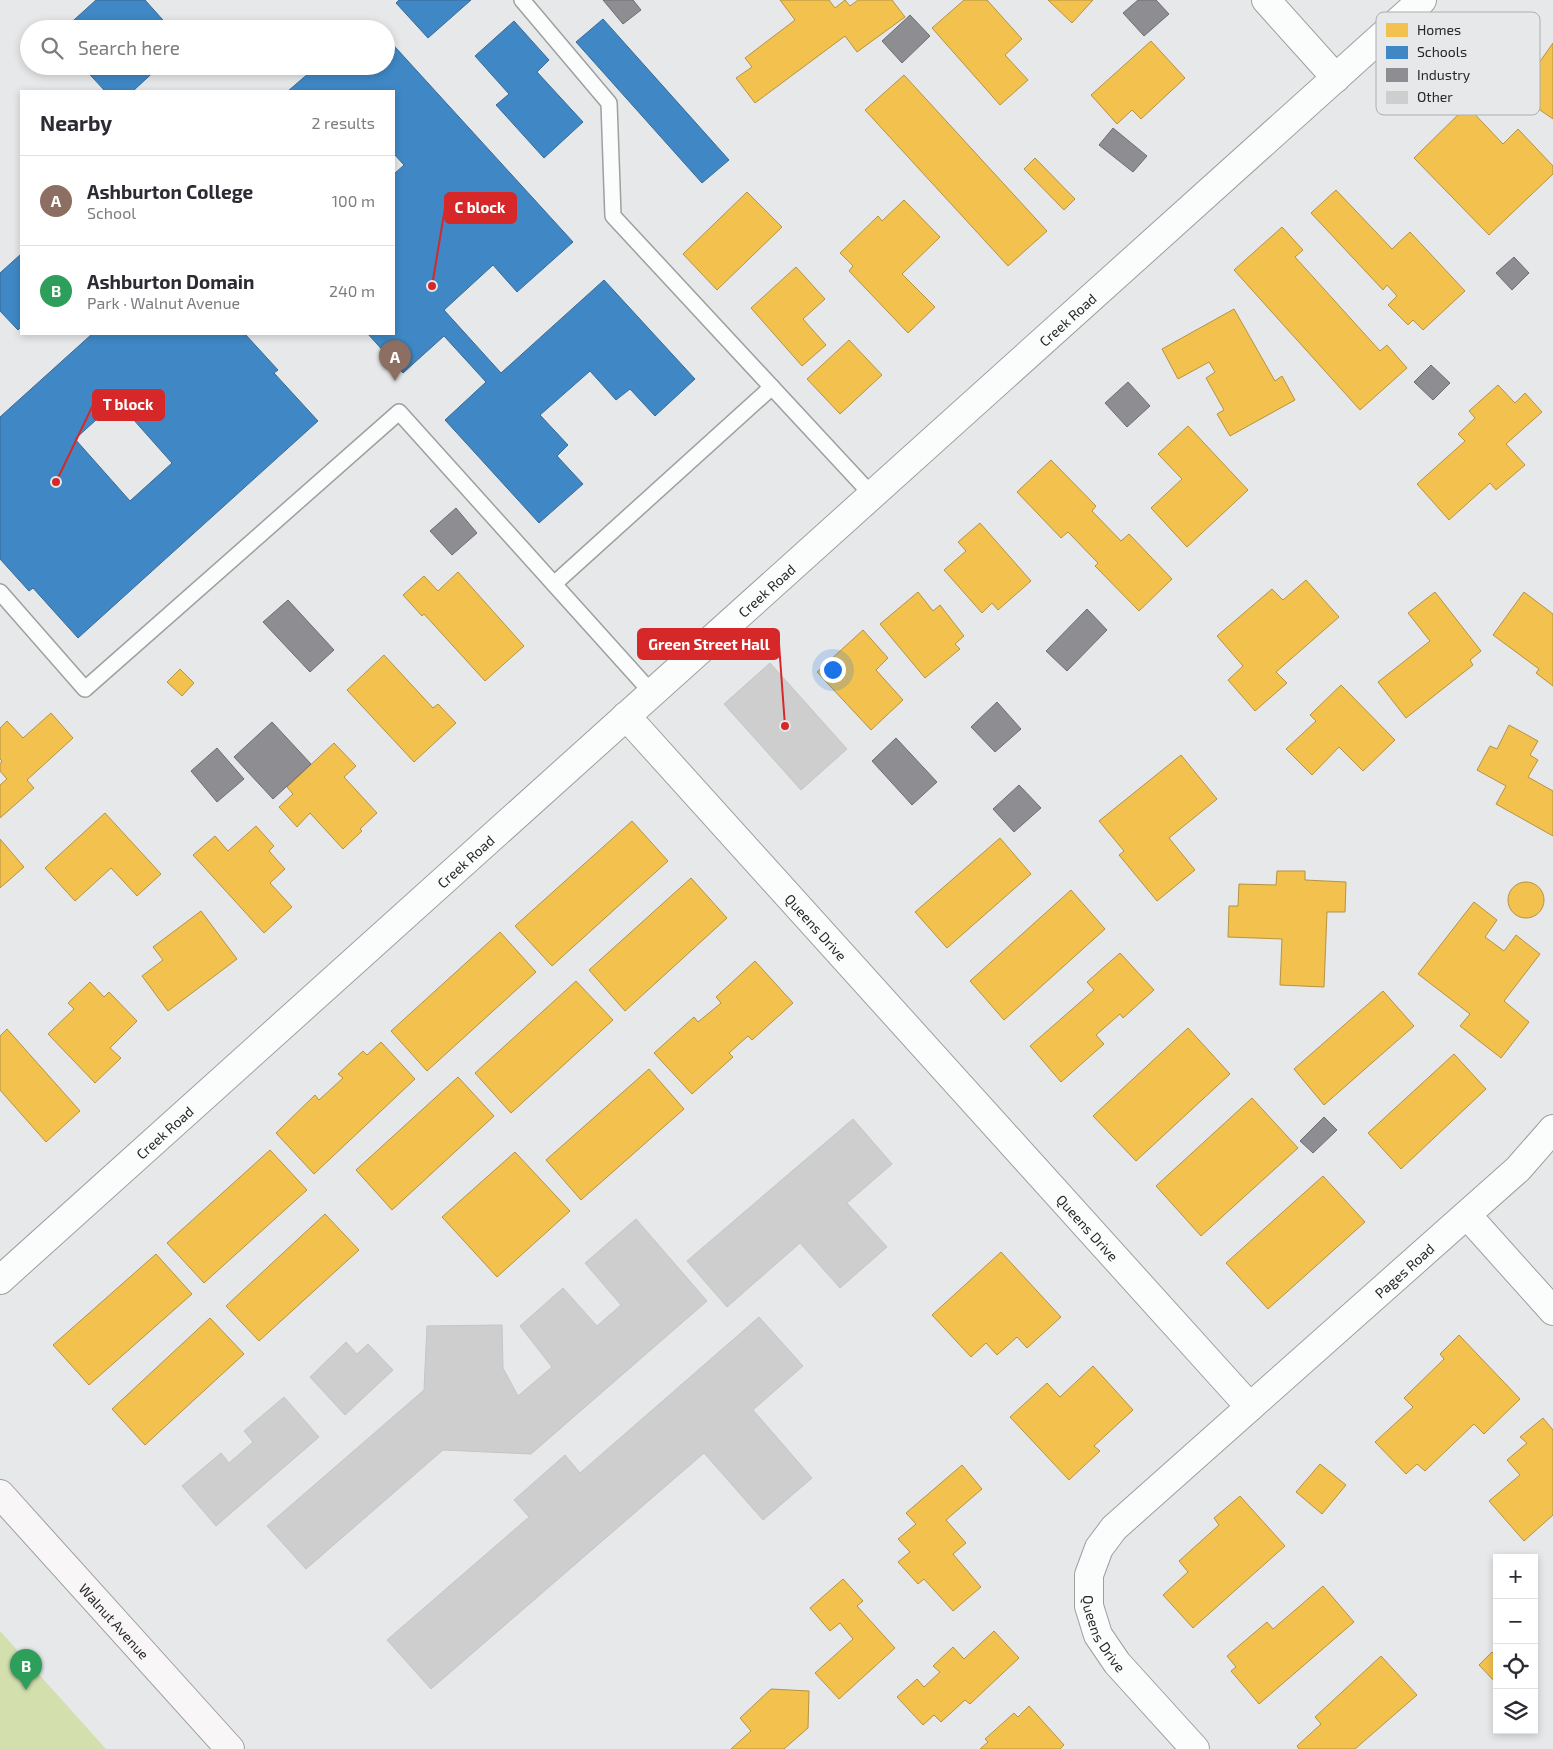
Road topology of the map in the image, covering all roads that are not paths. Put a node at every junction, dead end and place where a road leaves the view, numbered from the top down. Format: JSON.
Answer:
{"nodes":[{"id":1,"x":522,"y":0,"type":"edge"},
{"id":2,"x":1266,"y":0,"type":"edge"},
{"id":3,"x":1422,"y":0,"type":"edge"},
{"id":4,"x":1409,"y":12,"type":"edge"},
{"id":5,"x":1376,"y":42,"type":"edge"},
{"id":6,"x":1336,"y":78,"type":"junction"},
{"id":7,"x":772,"y":387,"type":"junction"},
{"id":8,"x":872,"y":495,"type":"junction"},
{"id":9,"x":554,"y":584,"type":"junction"},
{"id":10,"x":0,"y":592,"type":"edge"},
{"id":11,"x":652,"y":692,"type":"junction"},
{"id":12,"x":626,"y":716,"type":"junction"},
{"id":13,"x":1553,"y":1129,"type":"edge"},
{"id":14,"x":1467,"y":1215,"type":"junction"},
{"id":15,"x":0,"y":1280,"type":"edge"},
{"id":16,"x":1553,"y":1311,"type":"edge"},
{"id":17,"x":1250,"y":1407,"type":"junction"},
{"id":18,"x":0,"y":1494,"type":"edge"},
{"id":19,"x":230,"y":1749,"type":"edge"},
{"id":20,"x":1195,"y":1749,"type":"edge"}],
"edges":[{"from":1,"to":7,"type":"lane"},
{"from":2,"to":6,"type":"street"},
{"from":3,"to":4,"type":"street","name":"Creek Road"},
{"from":5,"to":6,"type":"street","name":"Creek Road"},
{"from":6,"to":8,"type":"street","name":"Creek Road"},
{"from":7,"to":8,"type":"lane"},
{"from":7,"to":9,"type":"lane"},
{"from":8,"to":11,"type":"street","name":"Creek Road"},
{"from":9,"to":10,"type":"lane"},
{"from":9,"to":11,"type":"lane"},
{"from":11,"to":12,"type":"street","name":"Creek Road"},
{"from":12,"to":15,"type":"street","name":"Creek Road"},
{"from":12,"to":17,"type":"street","name":"Queens Drive"},
{"from":13,"to":14,"type":"street","name":"Pages Road"},
{"from":14,"to":16,"type":"street"},
{"from":14,"to":17,"type":"street","name":"Pages Road"},
{"from":17,"to":20,"type":"street","name":"Queens Drive"},
{"from":18,"to":19,"type":"main road","name":"Walnut Avenue"}]}
